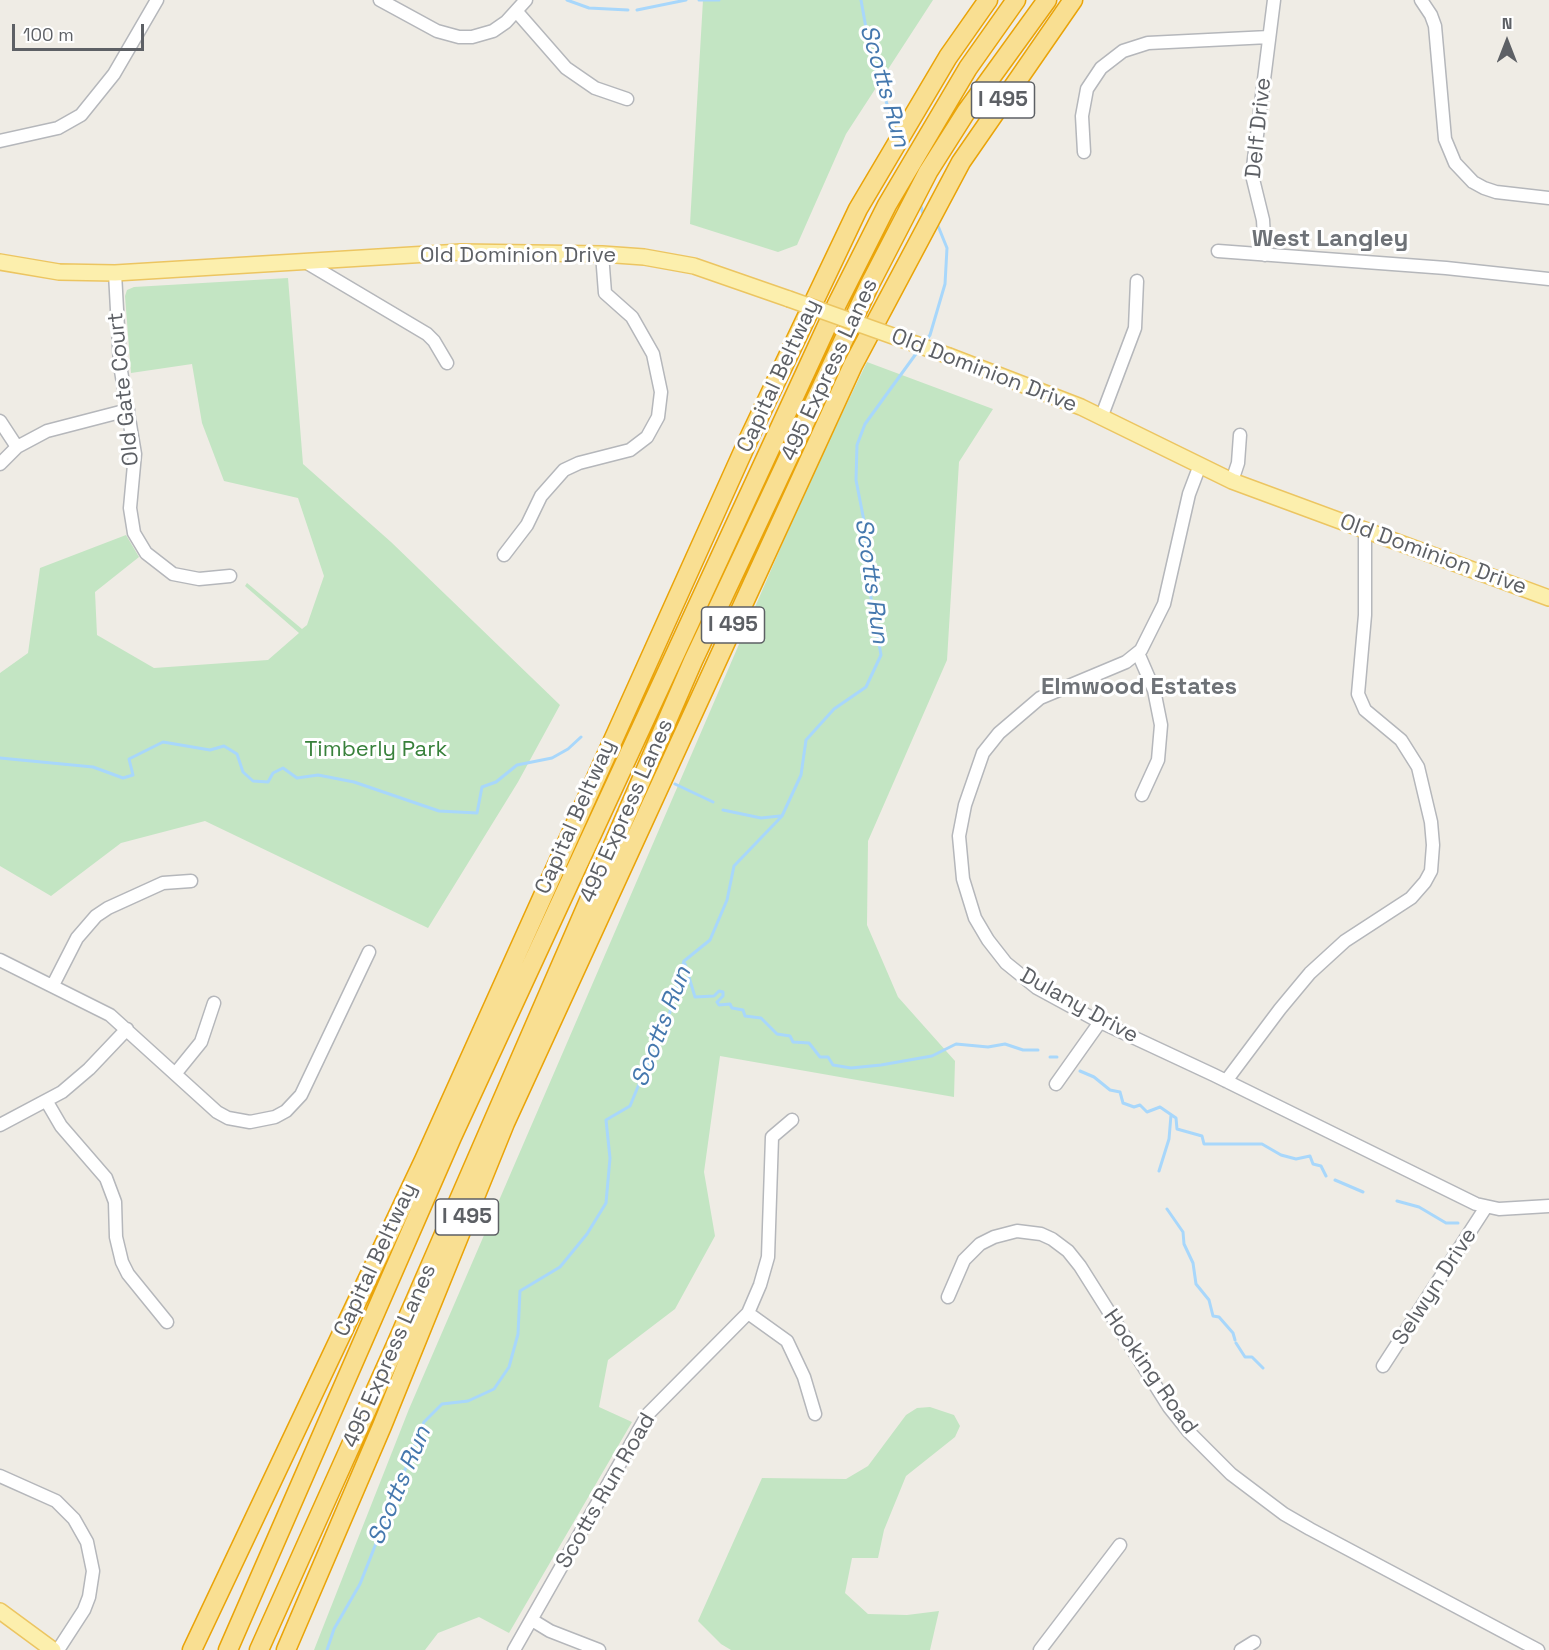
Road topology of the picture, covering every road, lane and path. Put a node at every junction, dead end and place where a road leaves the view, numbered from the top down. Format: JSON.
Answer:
{"nodes":[{"id":1,"x":157,"y":0,"type":"edge"},
{"id":2,"x":380,"y":0,"type":"edge"},
{"id":3,"x":526,"y":0,"type":"edge"},
{"id":4,"x":988,"y":0,"type":"edge"},
{"id":5,"x":1016,"y":0,"type":"edge"},
{"id":6,"x":1047,"y":0,"type":"edge"},
{"id":7,"x":1074,"y":0,"type":"edge"},
{"id":8,"x":1274,"y":0,"type":"edge"},
{"id":9,"x":1420,"y":0,"type":"edge"},
{"id":10,"x":517,"y":12,"type":"junction"},
{"id":11,"x":1269,"y":37,"type":"junction"},
{"id":12,"x":627,"y":99,"type":"dead end"},
{"id":13,"x":0,"y":141,"type":"edge"},
{"id":14,"x":1084,"y":152,"type":"dead end"},
{"id":15,"x":1549,"y":198,"type":"edge"},
{"id":16,"x":1218,"y":251,"type":"dead end"},
{"id":17,"x":602,"y":254,"type":"junction"},
{"id":18,"x":1265,"y":255,"type":"junction"},
{"id":19,"x":304,"y":261,"type":"junction"},
{"id":20,"x":0,"y":262,"type":"edge"},
{"id":21,"x":115,"y":273,"type":"junction"},
{"id":22,"x":1549,"y":279,"type":"edge"},
{"id":23,"x":1137,"y":281,"type":"dead end"},
{"id":24,"x":447,"y":363,"type":"dead end"},
{"id":25,"x":128,"y":410,"type":"junction"},
{"id":26,"x":1101,"y":418,"type":"junction"},
{"id":27,"x":0,"y":421,"type":"edge"},
{"id":28,"x":1240,"y":435,"type":"dead end"},
{"id":29,"x":17,"y":447,"type":"junction"},
{"id":30,"x":0,"y":464,"type":"edge"},
{"id":31,"x":1200,"y":465,"type":"junction"},
{"id":32,"x":1232,"y":481,"type":"junction"},
{"id":33,"x":1365,"y":530,"type":"junction"},
{"id":34,"x":504,"y":555,"type":"dead end"},
{"id":35,"x":230,"y":576,"type":"dead end"},
{"id":36,"x":1549,"y":598,"type":"edge"},
{"id":37,"x":1138,"y":653,"type":"junction"},
{"id":38,"x":1142,"y":795,"type":"dead end"},
{"id":39,"x":191,"y":881,"type":"dead end"},
{"id":40,"x":369,"y":952,"type":"dead end"},
{"id":41,"x":0,"y":960,"type":"edge"},
{"id":42,"x":53,"y":985,"type":"junction"},
{"id":43,"x":214,"y":1003,"type":"dead end"},
{"id":44,"x":1100,"y":1022,"type":"junction"},
{"id":45,"x":127,"y":1029,"type":"junction"},
{"id":46,"x":175,"y":1074,"type":"junction"},
{"id":47,"x":1226,"y":1081,"type":"junction"},
{"id":48,"x":1056,"y":1084,"type":"dead end"},
{"id":49,"x":47,"y":1102,"type":"junction"},
{"id":50,"x":792,"y":1120,"type":"dead end"},
{"id":51,"x":0,"y":1125,"type":"edge"},
{"id":52,"x":1549,"y":1206,"type":"edge"},
{"id":53,"x":1486,"y":1207,"type":"junction"},
{"id":54,"x":948,"y":1297,"type":"dead end"},
{"id":55,"x":748,"y":1313,"type":"junction"},
{"id":56,"x":167,"y":1322,"type":"dead end"},
{"id":57,"x":1383,"y":1366,"type":"dead end"},
{"id":58,"x":815,"y":1414,"type":"dead end"},
{"id":59,"x":0,"y":1476,"type":"edge"},
{"id":60,"x":277,"y":1537,"type":"junction"},
{"id":61,"x":1120,"y":1545,"type":"dead end"},
{"id":62,"x":328,"y":1553,"type":"junction"},
{"id":63,"x":0,"y":1611,"type":"edge"},
{"id":64,"x":532,"y":1620,"type":"junction"},
{"id":65,"x":1254,"y":1642,"type":"dead end"},
{"id":66,"x":53,"y":1650,"type":"edge"},
{"id":67,"x":58,"y":1650,"type":"edge"},
{"id":68,"x":192,"y":1650,"type":"edge"},
{"id":69,"x":215,"y":1650,"type":"edge"},
{"id":70,"x":228,"y":1650,"type":"edge"},
{"id":71,"x":259,"y":1650,"type":"edge"},
{"id":72,"x":286,"y":1650,"type":"edge"},
{"id":73,"x":293,"y":1650,"type":"edge"},
{"id":74,"x":514,"y":1650,"type":"edge"},
{"id":75,"x":599,"y":1650,"type":"edge"},
{"id":76,"x":1040,"y":1650,"type":"edge"},
{"id":77,"x":1241,"y":1650,"type":"edge"},
{"id":78,"x":1538,"y":1650,"type":"edge"}],
"edges":[{"from":1,"to":13,"type":"street"},
{"from":2,"to":10,"type":"street"},
{"from":3,"to":10,"type":"street"},
{"from":4,"to":68,"type":"highway","name":"Capital Beltway","number":"I 495"},
{"from":5,"to":60,"type":"highway","name":"495 Express Lanes","number":"I 495"},
{"from":6,"to":71,"type":"highway","name":"495 Express Lanes","number":"I 495"},
{"from":7,"to":62,"type":"highway","number":"I 495"},
{"from":8,"to":11,"type":"street","name":"Delf Drive"},
{"from":9,"to":15,"type":"street"},
{"from":10,"to":12,"type":"street"},
{"from":11,"to":14,"type":"street"},
{"from":11,"to":18,"type":"street","name":"Delf Drive"},
{"from":16,"to":18,"type":"street"},
{"from":17,"to":19,"type":"main road","name":"Old Dominion Drive"},
{"from":17,"to":26,"type":"main road","name":"Old Dominion Drive","bridge":true},
{"from":17,"to":34,"type":"street"},
{"from":18,"to":22,"type":"street"},
{"from":19,"to":21,"type":"main road","name":"Old Dominion Drive"},
{"from":19,"to":24,"type":"street"},
{"from":20,"to":21,"type":"main road","name":"Old Dominion Drive"},
{"from":21,"to":25,"type":"street","name":"Old Gate Court"},
{"from":23,"to":26,"type":"street"},
{"from":25,"to":29,"type":"street"},
{"from":25,"to":35,"type":"street","name":"Old Gate Court"},
{"from":26,"to":31,"type":"main road","name":"Old Dominion Drive"},
{"from":27,"to":29,"type":"street"},
{"from":28,"to":32,"type":"street"},
{"from":29,"to":30,"type":"street"},
{"from":31,"to":32,"type":"main road","name":"Old Dominion Drive"},
{"from":31,"to":37,"type":"street","name":"Dulany Drive"},
{"from":32,"to":33,"type":"main road","name":"Old Dominion Drive"},
{"from":33,"to":36,"type":"main road","name":"Old Dominion Drive"},
{"from":33,"to":47,"type":"street"},
{"from":37,"to":38,"type":"street"},
{"from":37,"to":44,"type":"street","name":"Dulany Drive"},
{"from":39,"to":42,"type":"street"},
{"from":40,"to":46,"type":"street"},
{"from":41,"to":42,"type":"street"},
{"from":42,"to":45,"type":"street"},
{"from":43,"to":46,"type":"street"},
{"from":44,"to":47,"type":"street","name":"Dulany Drive"},
{"from":44,"to":48,"type":"street"},
{"from":45,"to":46,"type":"street"},
{"from":45,"to":49,"type":"street"},
{"from":47,"to":53,"type":"street","name":"Dulany Drive"},
{"from":49,"to":51,"type":"street"},
{"from":49,"to":56,"type":"street"},
{"from":50,"to":55,"type":"street","name":"Scotts Run Road"},
{"from":52,"to":53,"type":"street","name":"Dulany Drive"},
{"from":53,"to":57,"type":"street","name":"Selwyn Drive"},
{"from":54,"to":78,"type":"street","name":"Hooking Road"},
{"from":55,"to":58,"type":"street"},
{"from":55,"to":64,"type":"street","name":"Scotts Run Road"},
{"from":59,"to":67,"type":"street"},
{"from":60,"to":69,"type":"highway"},
{"from":60,"to":70,"type":"highway","name":"495 Express Lanes","number":"I 495"},
{"from":61,"to":76,"type":"street"},
{"from":62,"to":72,"type":"highway","number":"I 495"},
{"from":62,"to":73,"type":"highway"},
{"from":63,"to":66,"type":"main road"},
{"from":64,"to":74,"type":"street","name":"Scotts Run Road"},
{"from":64,"to":75,"type":"street"},
{"from":65,"to":77,"type":"street"}]}
